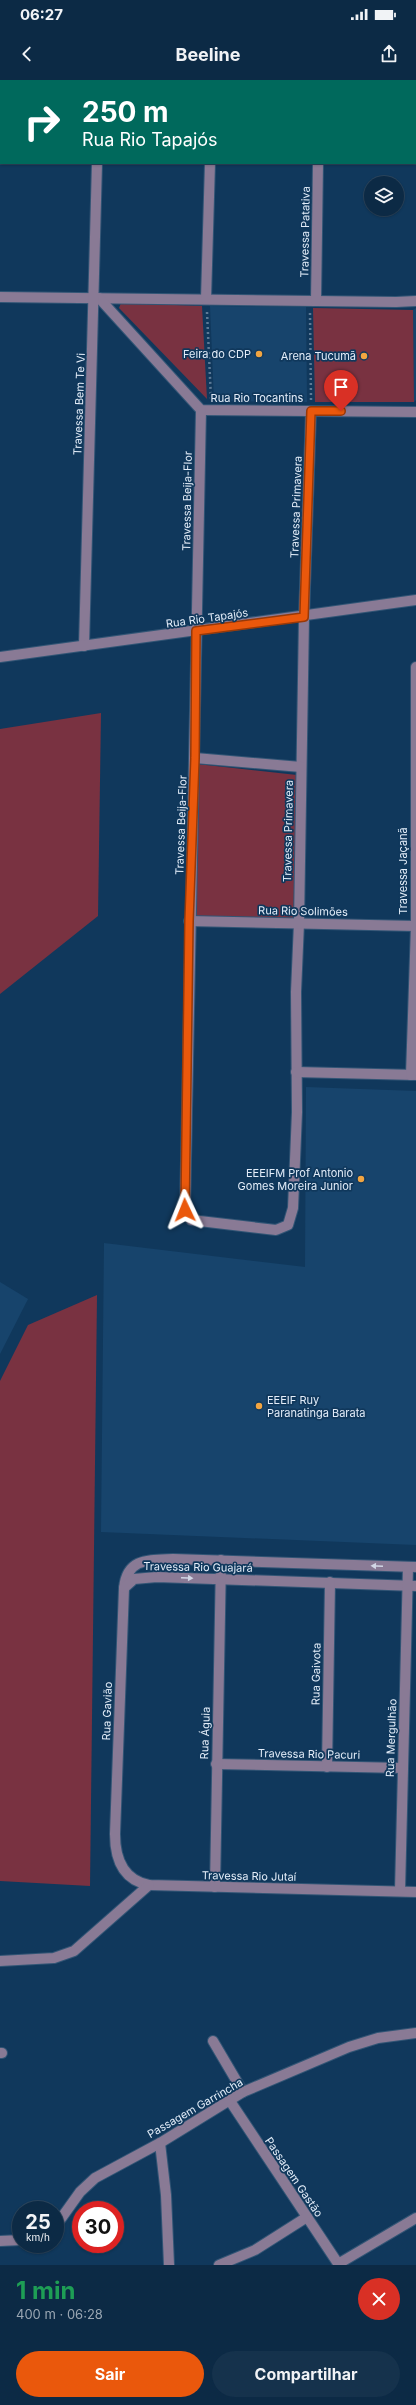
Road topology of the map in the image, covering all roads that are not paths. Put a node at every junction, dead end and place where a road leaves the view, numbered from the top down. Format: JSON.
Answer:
{"nodes":[{"id":1,"x":97,"y":164,"type":"edge"},
{"id":2,"x":210,"y":164,"type":"edge"},
{"id":3,"x":318,"y":164,"type":"edge"},
{"id":4,"x":0,"y":297,"type":"edge"},
{"id":5,"x":97,"y":297,"type":"junction"},
{"id":6,"x":206,"y":299,"type":"junction"},
{"id":7,"x":313,"y":301,"type":"junction"},
{"id":8,"x":416,"y":301,"type":"edge"},
{"id":9,"x":206,"y":410,"type":"junction"},
{"id":10,"x":311,"y":411,"type":"junction"},
{"id":11,"x":416,"y":412,"type":"edge"},
{"id":12,"x":416,"y":600,"type":"edge"},
{"id":13,"x":304,"y":617,"type":"junction"},
{"id":14,"x":196,"y":631,"type":"junction"},
{"id":15,"x":84,"y":646,"type":"junction"},
{"id":16,"x":0,"y":657,"type":"edge"},
{"id":17,"x":416,"y":667,"type":"edge"},
{"id":18,"x":195,"y":758,"type":"junction"},
{"id":19,"x":301,"y":767,"type":"junction"},
{"id":20,"x":189,"y":921,"type":"junction"},
{"id":21,"x":299,"y":923,"type":"junction"},
{"id":22,"x":416,"y":926,"type":"edge"},
{"id":23,"x":296,"y":1072,"type":"junction"},
{"id":24,"x":413,"y":1075,"type":"edge"},
{"id":25,"x":263,"y":1229,"type":"joint"},
{"id":26,"x":221,"y":1560,"type":"junction"},
{"id":27,"x":322,"y":1564,"type":"junction"},
{"id":28,"x":412,"y":1567,"type":"edge"},
{"id":29,"x":222,"y":1580,"type":"junction"},
{"id":30,"x":326,"y":1582,"type":"junction"},
{"id":31,"x":412,"y":1586,"type":"edge"},
{"id":32,"x":124,"y":1588,"type":"junction"},
{"id":33,"x":216,"y":1764,"type":"junction"},
{"id":34,"x":327,"y":1767,"type":"junction"},
{"id":35,"x":402,"y":1768,"type":"junction"},
{"id":36,"x":115,"y":1834,"type":"joint"},
{"id":37,"x":149,"y":1885,"type":"junction"},
{"id":38,"x":216,"y":1887,"type":"junction"},
{"id":39,"x":400,"y":1891,"type":"junction"},
{"id":40,"x":416,"y":1892,"type":"edge"},
{"id":41,"x":0,"y":1961,"type":"edge"},
{"id":42,"x":416,"y":2033,"type":"edge"},
{"id":43,"x":213,"y":2041,"type":"dead end"},
{"id":44,"x":242,"y":2092,"type":"junction"},
{"id":45,"x":230,"y":2101,"type":"junction"},
{"id":46,"x":160,"y":2143,"type":"junction"},
{"id":47,"x":64,"y":2214,"type":"edge"},
{"id":48,"x":307,"y":2217,"type":"junction"},
{"id":49,"x":416,"y":2218,"type":"edge"},
{"id":50,"x":12,"y":2240,"type":"edge"},
{"id":51,"x":0,"y":2241,"type":"edge"},
{"id":52,"x":169,"y":2265,"type":"edge"},
{"id":53,"x":219,"y":2265,"type":"edge"},
{"id":54,"x":339,"y":2265,"type":"edge"}],
"edges":[{"from":1,"to":5,"type":"street","name":"Travessa Bem Te Vi"},
{"from":2,"to":6,"type":"street"},
{"from":3,"to":7,"type":"street","name":"Travessa Patativa"},
{"from":4,"to":5,"type":"street"},
{"from":5,"to":6,"type":"street"},
{"from":5,"to":9,"type":"street","name":"Rua Rio Tocantins"},
{"from":5,"to":15,"type":"street","name":"Travessa Bem Te Vi"},
{"from":6,"to":7,"type":"street"},
{"from":7,"to":8,"type":"street"},
{"from":9,"to":10,"type":"street","name":"Rua Rio Tocantins"},
{"from":9,"to":14,"type":"street","name":"Travessa Beija-Flor"},
{"from":10,"to":11,"type":"street","name":"Rua Rio Tocantins"},
{"from":10,"to":13,"type":"street","name":"Travessa Primavera"},
{"from":12,"to":13,"type":"street","name":"Rua Rio Tapajós"},
{"from":13,"to":14,"type":"street","name":"Rua Rio Tapajós"},
{"from":13,"to":19,"type":"street","name":"Travessa Primavera"},
{"from":14,"to":15,"type":"street","name":"Rua Rio Tapajós"},
{"from":14,"to":18,"type":"street","name":"Travessa Beija-Flor"},
{"from":15,"to":16,"type":"street","name":"Rua Rio Tapajós"},
{"from":17,"to":22,"type":"street","name":"Travessa Jaçanã"},
{"from":18,"to":19,"type":"street"},
{"from":18,"to":20,"type":"street","name":"Travessa Beija-Flor"},
{"from":19,"to":21,"type":"street","name":"Travessa Primavera"},
{"from":20,"to":21,"type":"street","name":"Rua Rio Solimões"},
{"from":20,"to":25,"type":"street","name":"Travessa Beija-Flor"},
{"from":21,"to":22,"type":"street","name":"Rua Rio Solimões"},
{"from":21,"to":23,"type":"street","name":"Travessa Primavera"},
{"from":22,"to":24,"type":"street","name":"Travessa Jaçanã"},
{"from":23,"to":24,"type":"street"},
{"from":23,"to":25,"type":"street","name":"Travessa Primavera"},
{"from":26,"to":27,"type":"street","name":"Travessa Rio Guajará"},
{"from":26,"to":29,"type":"street","name":"Rua Águia"},
{"from":26,"to":32,"type":"street","name":"Travessa Rio Guajará"},
{"from":28,"to":27,"type":"street","name":"Travessa Rio Guajará","one_way":true},
{"from":27,"to":30,"type":"street","name":"Rua Gaivota"},
{"from":28,"to":31,"type":"street","name":"Rua Mergulhão"},
{"from":29,"to":30,"type":"street","name":"Travessa Rio Guajará"},
{"from":32,"to":29,"type":"street","name":"Travessa Rio Guajará","one_way":true},
{"from":29,"to":33,"type":"street","name":"Rua Águia"},
{"from":30,"to":31,"type":"street","name":"Travessa Rio Guajará"},
{"from":30,"to":34,"type":"street","name":"Rua Gaivota"},
{"from":31,"to":35,"type":"street","name":"Rua Mergulhão"},
{"from":32,"to":36,"type":"street","name":"Rua Gavião"},
{"from":33,"to":34,"type":"street","name":"Travessa Rio Pacuri"},
{"from":33,"to":38,"type":"street","name":"Rua Águia"},
{"from":34,"to":35,"type":"street","name":"Travessa Rio Pacuri"},
{"from":35,"to":39,"type":"street","name":"Rua Mergulhão"},
{"from":36,"to":37,"type":"street","name":"Travessa Rio Jutaí"},
{"from":37,"to":38,"type":"street","name":"Travessa Rio Jutaí"},
{"from":37,"to":41,"type":"street"},
{"from":38,"to":39,"type":"street","name":"Travessa Rio Jutaí"},
{"from":39,"to":40,"type":"street","name":"Travessa Rio Jutaí"},
{"from":42,"to":44,"type":"street","name":"Passagem Garrincha"},
{"from":43,"to":44,"type":"street"},
{"from":44,"to":45,"type":"street","name":"Passagem Garrincha"},
{"from":45,"to":46,"type":"street","name":"Passagem Garrincha"},
{"from":45,"to":48,"type":"street","name":"Passagem Gastão"},
{"from":46,"to":47,"type":"street","name":"Passagem Garrincha"},
{"from":46,"to":52,"type":"street"},
{"from":48,"to":53,"type":"street"},
{"from":48,"to":54,"type":"street","name":"Passagem Gastão"},
{"from":49,"to":54,"type":"street"},
{"from":50,"to":51,"type":"street"}]}
